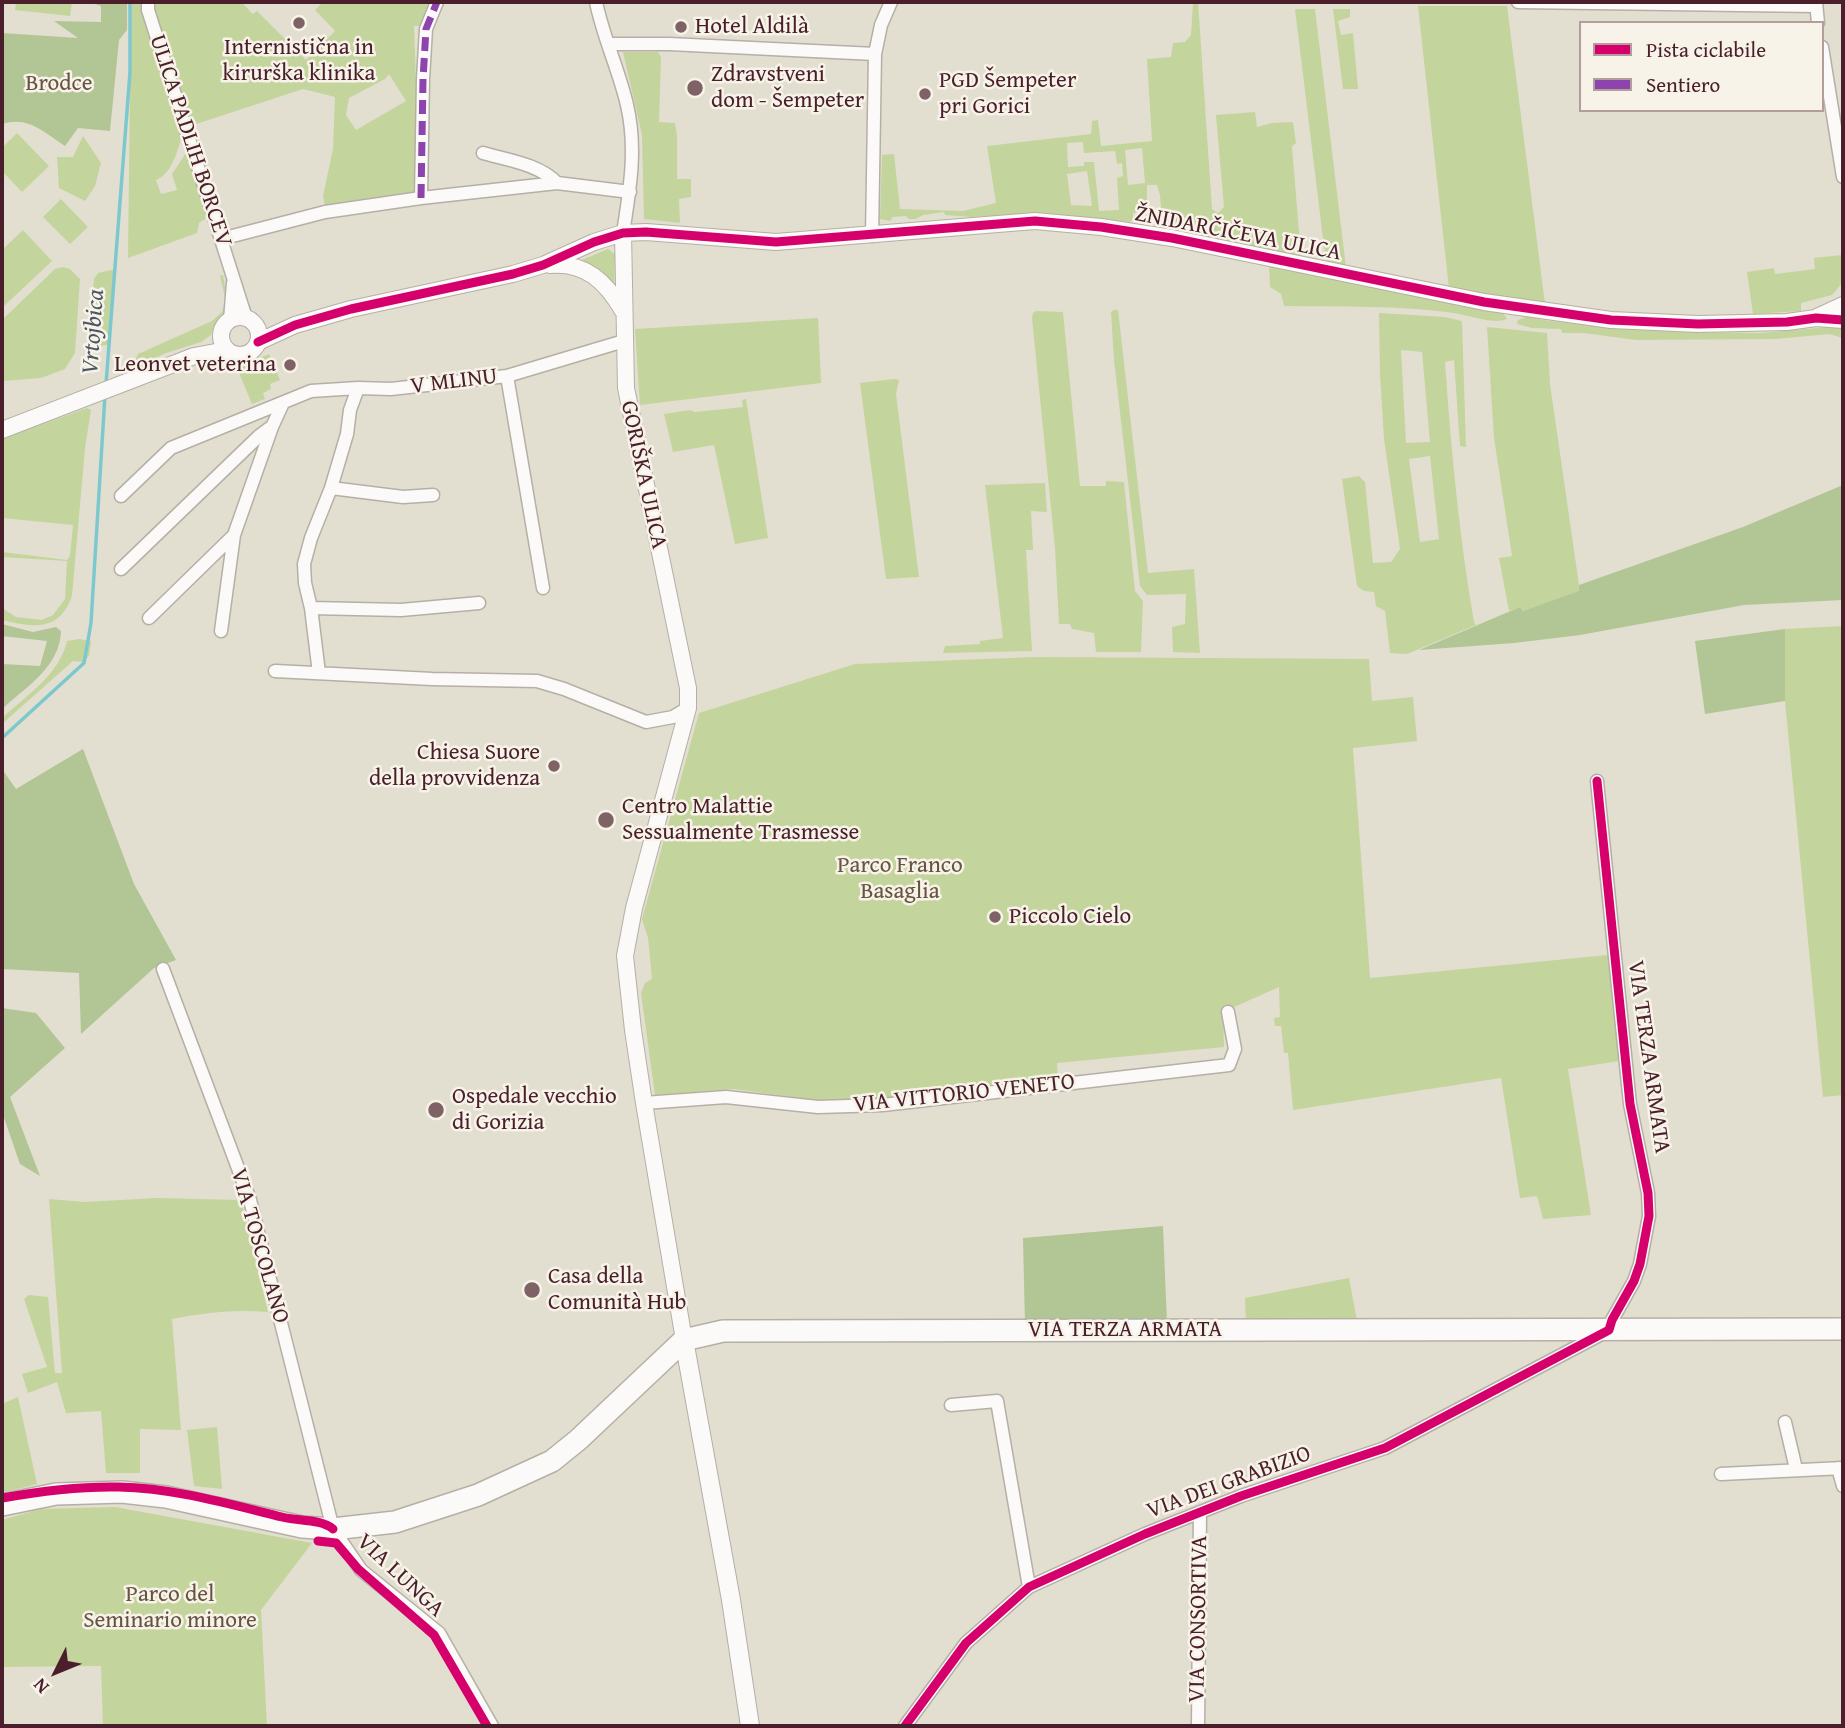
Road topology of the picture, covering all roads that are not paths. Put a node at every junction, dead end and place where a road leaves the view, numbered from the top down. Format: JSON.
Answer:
{"nodes":[{"id":1,"x":148,"y":2,"type":"edge"},
{"id":2,"x":437,"y":2,"type":"edge"},
{"id":3,"x":596,"y":2,"type":"edge"},
{"id":4,"x":891,"y":2,"type":"edge"},
{"id":5,"x":1518,"y":2,"type":"edge"},
{"id":6,"x":1816,"y":4,"type":"edge"},
{"id":7,"x":609,"y":44,"type":"junction"},
{"id":8,"x":874,"y":54,"type":"junction"},
{"id":9,"x":1824,"y":59,"type":"edge"},
{"id":10,"x":483,"y":153,"type":"dead end"},
{"id":11,"x":1843,"y":177,"type":"edge"},
{"id":12,"x":557,"y":183,"type":"junction"},
{"id":13,"x":630,"y":192,"type":"junction"},
{"id":14,"x":421,"y":198,"type":"junction"},
{"id":15,"x":623,"y":233,"type":"junction"},
{"id":16,"x":872,"y":236,"type":"junction"},
{"id":17,"x":221,"y":239,"type":"junction"},
{"id":18,"x":543,"y":265,"type":"junction"},
{"id":19,"x":1843,"y":305,"type":"edge"},
{"id":20,"x":624,"y":314,"type":"junction"},
{"id":21,"x":1816,"y":318,"type":"junction"},
{"id":22,"x":1843,"y":320,"type":"edge"},
{"id":23,"x":244,"y":321,"type":"junction"},
{"id":24,"x":295,"y":325,"type":"junction"},
{"id":25,"x":624,"y":341,"type":"junction"},
{"id":26,"x":258,"y":342,"type":"junction"},
{"id":27,"x":223,"y":343,"type":"junction"},
{"id":28,"x":507,"y":376,"type":"junction"},
{"id":29,"x":358,"y":388,"type":"junction"},
{"id":30,"x":283,"y":403,"type":"junction"},
{"id":31,"x":272,"y":427,"type":"junction"},
{"id":32,"x":2,"y":430,"type":"edge"},
{"id":33,"x":331,"y":488,"type":"junction"},
{"id":34,"x":433,"y":495,"type":"dead end"},
{"id":35,"x":121,"y":496,"type":"dead end"},
{"id":36,"x":234,"y":535,"type":"junction"},
{"id":37,"x":121,"y":569,"type":"dead end"},
{"id":38,"x":543,"y":587,"type":"dead end"},
{"id":39,"x":479,"y":603,"type":"dead end"},
{"id":40,"x":311,"y":608,"type":"junction"},
{"id":41,"x":149,"y":618,"type":"dead end"},
{"id":42,"x":221,"y":631,"type":"dead end"},
{"id":43,"x":275,"y":671,"type":"dead end"},
{"id":44,"x":319,"y":673,"type":"junction"},
{"id":45,"x":687,"y":711,"type":"junction"},
{"id":46,"x":1597,"y":781,"type":"dead end"},
{"id":47,"x":163,"y":969,"type":"dead end"},
{"id":48,"x":1228,"y":1012,"type":"dead end"},
{"id":49,"x":644,"y":1103,"type":"junction"},
{"id":50,"x":1843,"y":1329,"type":"edge"},
{"id":51,"x":1609,"y":1330,"type":"junction"},
{"id":52,"x":684,"y":1340,"type":"junction"},
{"id":53,"x":951,"y":1405,"type":"dead end"},
{"id":54,"x":1785,"y":1422,"type":"dead end"},
{"id":55,"x":1841,"y":1468,"type":"edge"},
{"id":56,"x":1796,"y":1469,"type":"junction"},
{"id":57,"x":1721,"y":1474,"type":"dead end"},
{"id":58,"x":1843,"y":1486,"type":"edge"},
{"id":59,"x":2,"y":1505,"type":"edge"},
{"id":60,"x":1200,"y":1512,"type":"junction"},
{"id":61,"x":333,"y":1529,"type":"junction"},
{"id":62,"x":1029,"y":1587,"type":"junction"},
{"id":63,"x":492,"y":1726,"type":"edge"},
{"id":64,"x":750,"y":1726,"type":"edge"},
{"id":65,"x":905,"y":1726,"type":"edge"},
{"id":66,"x":1198,"y":1726,"type":"edge"}],
"edges":[{"from":1,"to":17,"type":"street","name":"ULICA PADLIH BORCEV"},
{"from":2,"to":14,"type":"street"},
{"from":3,"to":7,"type":"street"},
{"from":4,"to":8,"type":"street"},
{"from":5,"to":6,"type":"street"},
{"from":7,"to":8,"type":"street"},
{"from":7,"to":13,"type":"street"},
{"from":8,"to":16,"type":"street"},
{"from":9,"to":11,"type":"street"},
{"from":10,"to":12,"type":"street"},
{"from":12,"to":13,"type":"street"},
{"from":12,"to":14,"type":"street"},
{"from":13,"to":15,"type":"street"},
{"from":14,"to":17,"type":"street"},
{"from":15,"to":16,"type":"street","name":"ŽNIDARČIČEVA ULICA"},
{"from":15,"to":18,"type":"street","name":"ŽNIDARČIČEVA ULICA"},
{"from":15,"to":20,"type":"street","name":"GORIŠKA ULICA"},
{"from":16,"to":21,"type":"street","name":"ŽNIDARČIČEVA ULICA"},
{"from":17,"to":23,"type":"street","name":"ULICA PADLIH BORCEV"},
{"from":18,"to":20,"type":"street"},
{"from":18,"to":24,"type":"street"},
{"from":19,"to":21,"type":"street","name":"ŽNIDARČIČEVA ULICA"},
{"from":20,"to":25,"type":"street","name":"GORIŠKA ULICA"},
{"from":21,"to":22,"type":"street","name":"ŽNIDARČIČEVA ULICA"},
{"from":23,"to":24,"type":"street"},
{"from":23,"to":26,"type":"street"},
{"from":23,"to":27,"type":"street"},
{"from":24,"to":26,"type":"street"},
{"from":25,"to":28,"type":"street","name":"V MLINU"},
{"from":25,"to":45,"type":"street","name":"GORIŠKA ULICA"},
{"from":26,"to":27,"type":"street"},
{"from":27,"to":32,"type":"street"},
{"from":28,"to":29,"type":"street","name":"V MLINU"},
{"from":28,"to":38,"type":"street"},
{"from":29,"to":30,"type":"street","name":"V MLINU"},
{"from":29,"to":33,"type":"street"},
{"from":30,"to":31,"type":"street"},
{"from":30,"to":35,"type":"street","name":"V MLINU"},
{"from":31,"to":36,"type":"street"},
{"from":31,"to":37,"type":"street"},
{"from":33,"to":34,"type":"street"},
{"from":33,"to":40,"type":"street"},
{"from":36,"to":41,"type":"street"},
{"from":36,"to":42,"type":"street"},
{"from":39,"to":40,"type":"street"},
{"from":40,"to":44,"type":"street"},
{"from":43,"to":44,"type":"street"},
{"from":44,"to":45,"type":"street"},
{"from":45,"to":49,"type":"street"},
{"from":46,"to":51,"type":"street","name":"VIA TERZA ARMATA"},
{"from":47,"to":61,"type":"street","name":"VIA TOSCOLANO"},
{"from":48,"to":49,"type":"street","name":"VIA VITTORIO VENETO"},
{"from":49,"to":52,"type":"street"},
{"from":50,"to":51,"type":"main road","name":"VIA TERZA ARMATA"},
{"from":51,"to":52,"type":"main road","name":"VIA TERZA ARMATA"},
{"from":51,"to":60,"type":"street","name":"VIA DEI GRABIZIO"},
{"from":52,"to":61,"type":"main road"},
{"from":52,"to":64,"type":"main road"},
{"from":53,"to":62,"type":"street"},
{"from":54,"to":56,"type":"street"},
{"from":55,"to":56,"type":"street"},
{"from":55,"to":58,"type":"street"},
{"from":56,"to":57,"type":"street"},
{"from":59,"to":61,"type":"main road"},
{"from":60,"to":62,"type":"street","name":"VIA DEI GRABIZIO"},
{"from":60,"to":66,"type":"street","name":"VIA CONSORTIVA"},
{"from":61,"to":63,"type":"street","name":"VIA LUNGA"},
{"from":62,"to":65,"type":"street","name":"VIA DEI GRABIZIO"}]}
